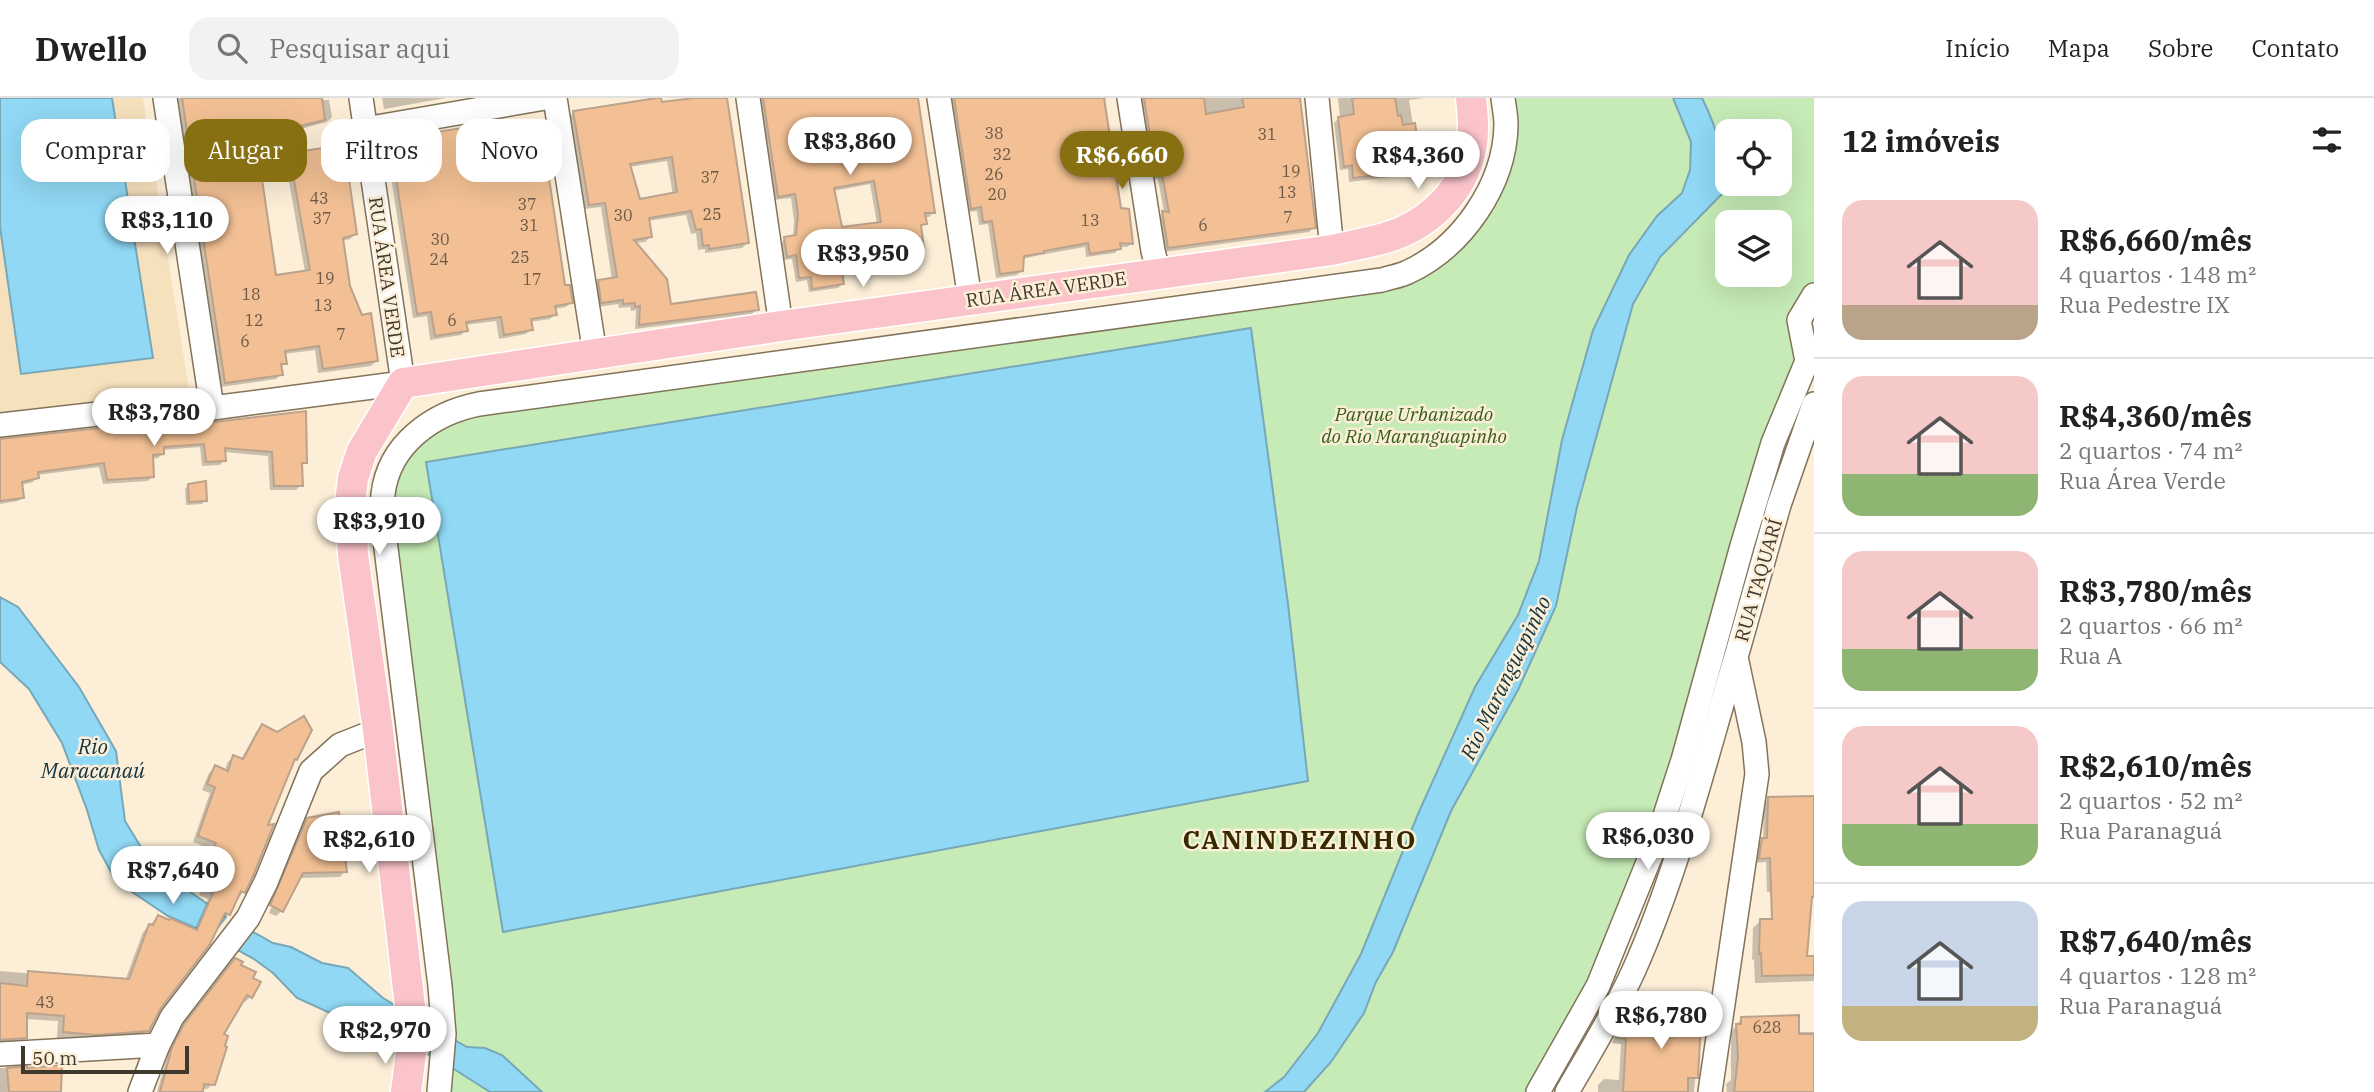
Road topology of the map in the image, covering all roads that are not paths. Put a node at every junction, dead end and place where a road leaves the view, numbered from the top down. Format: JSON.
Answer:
{"nodes":[{"id":1,"x":165,"y":98,"type":"edge"},
{"id":2,"x":361,"y":98,"type":"edge"},
{"id":3,"x":545,"y":98,"type":"edge"},
{"id":4,"x":555,"y":98,"type":"edge"},
{"id":5,"x":748,"y":98,"type":"edge"},
{"id":6,"x":939,"y":98,"type":"edge"},
{"id":7,"x":1129,"y":98,"type":"edge"},
{"id":8,"x":1317,"y":98,"type":"edge"},
{"id":9,"x":1471,"y":98,"type":"edge"},
{"id":10,"x":1503,"y":98,"type":"edge"},
{"id":11,"x":364,"y":119,"type":"edge"},
{"id":12,"x":423,"y":119,"type":"edge"},
{"id":13,"x":373,"y":182,"type":"edge"},
{"id":14,"x":1332,"y":250,"type":"junction"},
{"id":15,"x":1159,"y":274,"type":"junction"},
{"id":16,"x":1814,"y":295,"type":"edge"},
{"id":17,"x":970,"y":299,"type":"junction"},
{"id":18,"x":781,"y":326,"type":"junction"},
{"id":19,"x":595,"y":354,"type":"junction"},
{"id":20,"x":402,"y":383,"type":"junction"},
{"id":21,"x":1814,"y":404,"type":"edge"},
{"id":22,"x":212,"y":408,"type":"junction"},
{"id":23,"x":0,"y":425,"type":"edge"},
{"id":24,"x":1736,"y":657,"type":"junction"},
{"id":25,"x":377,"y":730,"type":"junction"},
{"id":26,"x":158,"y":1045,"type":"junction"},
{"id":27,"x":0,"y":1054,"type":"edge"},
{"id":28,"x":140,"y":1092,"type":"edge"},
{"id":29,"x":406,"y":1092,"type":"edge"},
{"id":30,"x":439,"y":1092,"type":"edge"},
{"id":31,"x":1538,"y":1092,"type":"edge"},
{"id":32,"x":1567,"y":1092,"type":"edge"},
{"id":33,"x":1710,"y":1092,"type":"edge"}],
"edges":[{"from":1,"to":22,"type":"street"},
{"from":2,"to":11,"type":"street","name":"RUA ÁREA VERDE"},
{"from":3,"to":12,"type":"street"},
{"from":4,"to":19,"type":"street"},
{"from":5,"to":18,"type":"street"},
{"from":6,"to":17,"type":"street"},
{"from":7,"to":15,"type":"street"},
{"from":8,"to":14,"type":"street"},
{"from":9,"to":14,"type":"main road","name":"RUA ÁREA VERDE"},
{"from":10,"to":30,"type":"street"},
{"from":13,"to":20,"type":"street","name":"RUA ÁREA VERDE"},
{"from":14,"to":15,"type":"main road","name":"RUA ÁREA VERDE"},
{"from":15,"to":17,"type":"main road","name":"RUA ÁREA VERDE"},
{"from":16,"to":31,"type":"street"},
{"from":17,"to":18,"type":"main road","name":"RUA ÁREA VERDE"},
{"from":18,"to":19,"type":"main road","name":"RUA ÁREA VERDE"},
{"from":19,"to":20,"type":"main road","name":"RUA ÁREA VERDE"},
{"from":20,"to":22,"type":"street","name":"RUA ÁREA VERDE"},
{"from":20,"to":25,"type":"main road"},
{"from":21,"to":24,"type":"street","name":"RUA TAQUARÍ"},
{"from":22,"to":23,"type":"street","name":"RUA ÁREA VERDE"},
{"from":24,"to":32,"type":"street"},
{"from":24,"to":33,"type":"street","name":"RUA TAQUARÍ"},
{"from":25,"to":26,"type":"street"},
{"from":25,"to":29,"type":"main road"},
{"from":26,"to":27,"type":"street"},
{"from":26,"to":28,"type":"street"}]}
